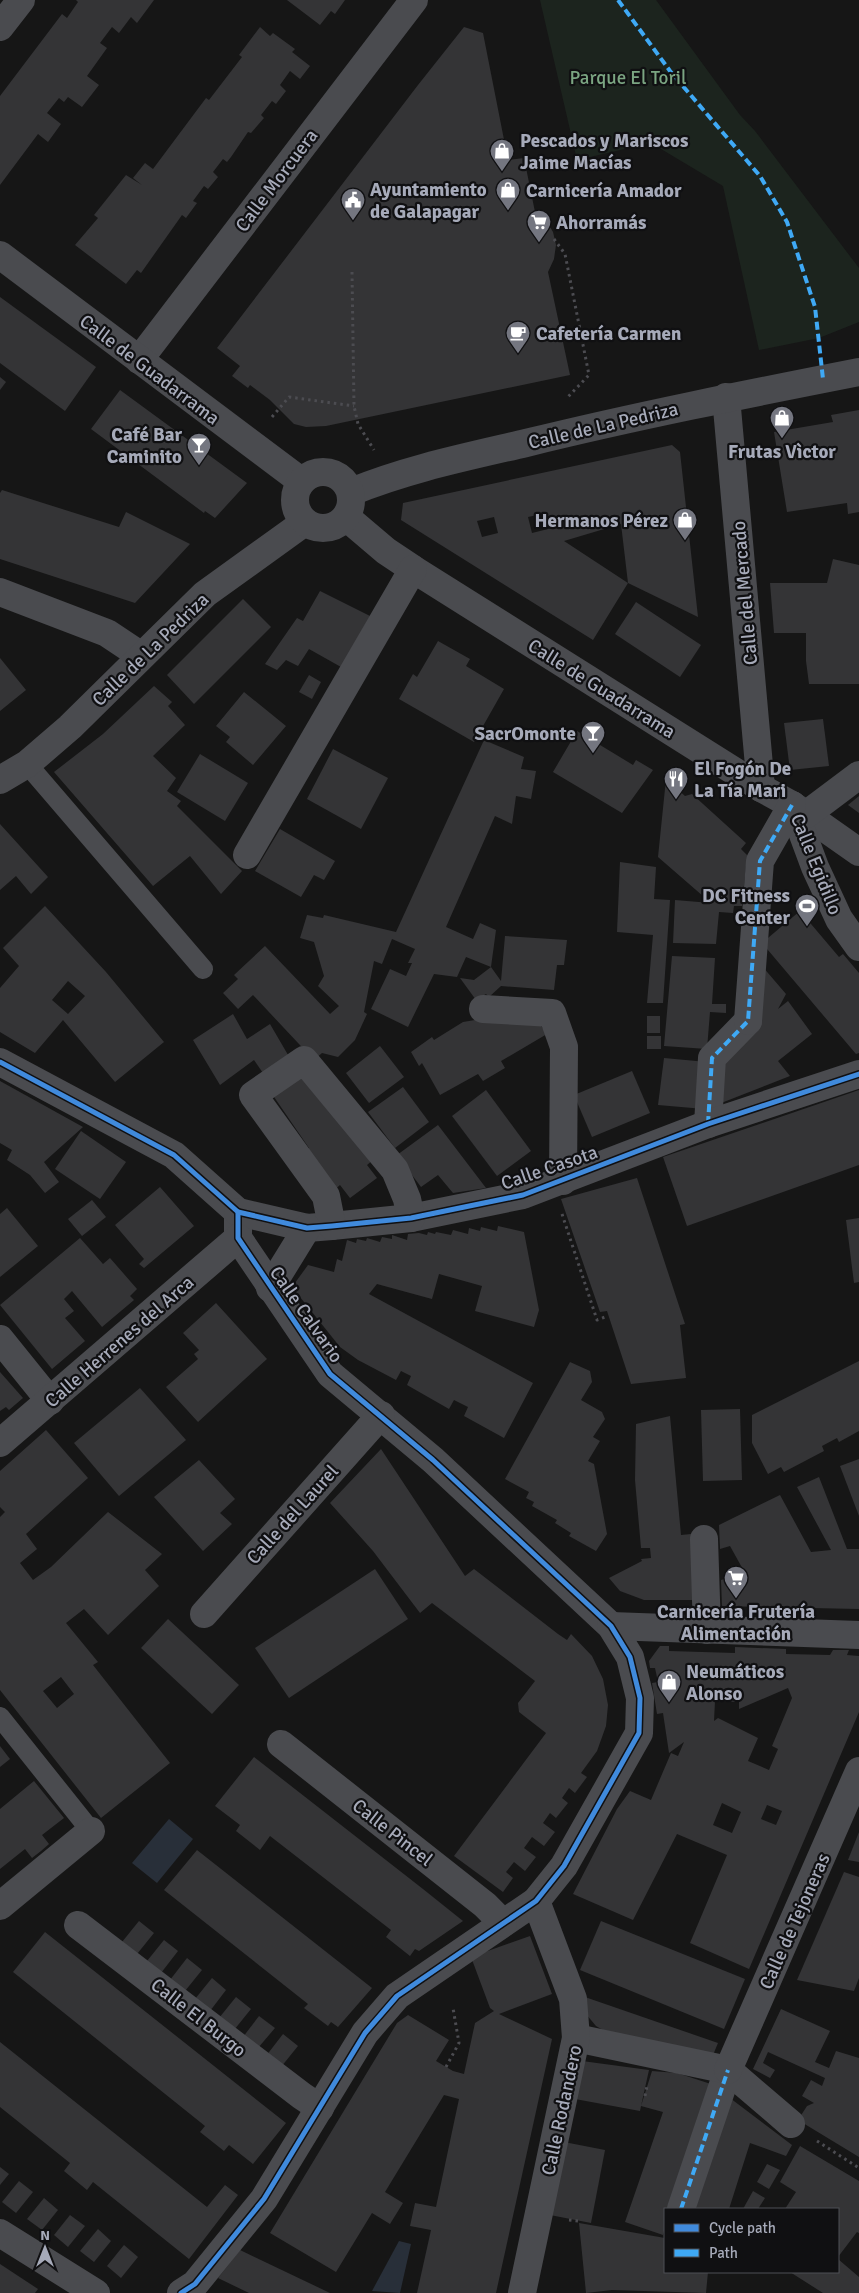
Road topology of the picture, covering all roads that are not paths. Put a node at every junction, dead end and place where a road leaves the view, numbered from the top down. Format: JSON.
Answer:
{"nodes":[{"id":1,"x":21,"y":0,"type":"edge"},
{"id":2,"x":414,"y":0,"type":"edge"},
{"id":3,"x":0,"y":27,"type":"edge"},
{"id":4,"x":0,"y":255,"type":"edge"},
{"id":5,"x":139,"y":360,"type":"junction"},
{"id":6,"x":859,"y":372,"type":"edge"},
{"id":7,"x":726,"y":397,"type":"junction"},
{"id":8,"x":301,"y":481,"type":"junction"},
{"id":9,"x":348,"y":504,"type":"junction"},
{"id":10,"x":305,"y":522,"type":"junction"},
{"id":11,"x":413,"y":569,"type":"junction"},
{"id":12,"x":0,"y":592,"type":"edge"},
{"id":13,"x":140,"y":656,"type":"junction"},
{"id":14,"x":27,"y":764,"type":"junction"},
{"id":15,"x":859,"y":775,"type":"edge"},
{"id":16,"x":0,"y":780,"type":"edge"},
{"id":17,"x":761,"y":788,"type":"junction"},
{"id":18,"x":799,"y":809,"type":"junction"},
{"id":19,"x":859,"y":852,"type":"edge"},
{"id":20,"x":247,"y":855,"type":"dead end"},
{"id":21,"x":859,"y":947,"type":"edge"},
{"id":22,"x":203,"y":970,"type":"dead end"},
{"id":23,"x":483,"y":1009,"type":"dead end"},
{"id":24,"x":0,"y":1062,"type":"edge"},
{"id":25,"x":859,"y":1074,"type":"edge"},
{"id":26,"x":708,"y":1124,"type":"junction"},
{"id":27,"x":558,"y":1183,"type":"junction"},
{"id":28,"x":411,"y":1218,"type":"junction"},
{"id":29,"x":238,"y":1225,"type":"junction"},
{"id":30,"x":320,"y":1227,"type":"junction"},
{"id":31,"x":270,"y":1288,"type":"junction"},
{"id":32,"x":0,"y":1339,"type":"edge"},
{"id":33,"x":50,"y":1401,"type":"junction"},
{"id":34,"x":380,"y":1415,"type":"junction"},
{"id":35,"x":0,"y":1443,"type":"edge"},
{"id":36,"x":704,"y":1538,"type":"dead end"},
{"id":37,"x":204,"y":1614,"type":"dead end"},
{"id":38,"x":611,"y":1626,"type":"junction"},
{"id":39,"x":707,"y":1630,"type":"junction"},
{"id":40,"x":859,"y":1635,"type":"edge"},
{"id":41,"x":0,"y":1717,"type":"edge"},
{"id":42,"x":281,"y":1744,"type":"dead end"},
{"id":43,"x":859,"y":1771,"type":"edge"},
{"id":44,"x":91,"y":1832,"type":"joint"},
{"id":45,"x":536,"y":1901,"type":"junction"},
{"id":46,"x":0,"y":1906,"type":"edge"},
{"id":47,"x":504,"y":1923,"type":"junction"},
{"id":48,"x":78,"y":1925,"type":"dead end"},
{"id":49,"x":576,"y":2038,"type":"junction"},
{"id":50,"x":728,"y":2070,"type":"junction"},
{"id":51,"x":320,"y":2108,"type":"junction"},
{"id":52,"x":791,"y":2124,"type":"road end"},
{"id":53,"x":681,"y":2208,"type":"edge"},
{"id":54,"x":0,"y":2233,"type":"edge"},
{"id":55,"x":96,"y":2293,"type":"edge"},
{"id":56,"x":181,"y":2293,"type":"edge"},
{"id":57,"x":522,"y":2293,"type":"edge"}],
"edges":[{"from":1,"to":3,"type":"street"},
{"from":2,"to":5,"type":"street","name":"Calle Morcuera"},
{"from":4,"to":5,"type":"street","name":"Calle de Guadarrama"},
{"from":5,"to":8,"type":"street","name":"Calle de Guadarrama"},
{"from":6,"to":7,"type":"street","name":"Calle de La Pedriza"},
{"from":7,"to":9,"type":"street","name":"Calle de La Pedriza"},
{"from":7,"to":17,"type":"street","name":"Calle del Mercado"},
{"from":8,"to":9,"type":"street"},
{"from":8,"to":10,"type":"street"},
{"from":9,"to":10,"type":"street"},
{"from":9,"to":11,"type":"street","name":"Calle de Guadarrama"},
{"from":10,"to":13,"type":"street","name":"Calle de La Pedriza"},
{"from":11,"to":17,"type":"street","name":"Calle de Guadarrama"},
{"from":11,"to":20,"type":"street"},
{"from":12,"to":13,"type":"street"},
{"from":13,"to":14,"type":"street","name":"Calle de La Pedriza"},
{"from":14,"to":16,"type":"street","name":"Calle de La Pedriza"},
{"from":14,"to":22,"type":"lane"},
{"from":15,"to":18,"type":"street"},
{"from":17,"to":18,"type":"street","name":"Calle de Guadarrama"},
{"from":18,"to":19,"type":"street","name":"Calle de Guadarrama"},
{"from":18,"to":21,"type":"street","name":"Calle Egidillo"},
{"from":18,"to":26,"type":"street"},
{"from":23,"to":27,"type":"street","name":"Calle Casota"},
{"from":24,"to":29,"type":"street","name":"Calle Calvario"},
{"from":25,"to":26,"type":"street","name":"Calle Casota"},
{"from":26,"to":27,"type":"street","name":"Calle Casota"},
{"from":27,"to":28,"type":"street","name":"Calle Casota"},
{"from":28,"to":30,"type":"street","name":"Calle Casota"},
{"from":28,"to":30,"type":"street"},
{"from":29,"to":30,"type":"street","name":"Calle Casota"},
{"from":29,"to":31,"type":"street","name":"Calle Calvario"},
{"from":29,"to":33,"type":"street","name":"Calle Herrenes del Arca"},
{"from":30,"to":31,"type":"street","name":"Calle Calvario"},
{"from":31,"to":34,"type":"street","name":"Calle Calvario"},
{"from":32,"to":33,"type":"street"},
{"from":33,"to":35,"type":"street","name":"Calle Herrenes del Arca"},
{"from":34,"to":37,"type":"street","name":"Calle del Laurel"},
{"from":34,"to":38,"type":"street","name":"Calle Calvario"},
{"from":36,"to":39,"type":"street"},
{"from":38,"to":39,"type":"street"},
{"from":38,"to":45,"type":"street","name":"Calle Calvario"},
{"from":39,"to":40,"type":"street"},
{"from":41,"to":44,"type":"lane"},
{"from":42,"to":47,"type":"street","name":"Calle Pincel"},
{"from":43,"to":50,"type":"street","name":"Calle de Tejoneras"},
{"from":44,"to":46,"type":"street"},
{"from":45,"to":47,"type":"street","name":"Calle Calvario"},
{"from":45,"to":49,"type":"street","name":"Calle Rodandero"},
{"from":47,"to":51,"type":"street","name":"Calle Calvario"},
{"from":48,"to":51,"type":"street","name":"Calle El Burgo"},
{"from":49,"to":50,"type":"street"},
{"from":49,"to":57,"type":"street","name":"Calle Rodandero"},
{"from":50,"to":52,"type":"street"},
{"from":50,"to":53,"type":"street","name":"Calle de Tejoneras"},
{"from":51,"to":56,"type":"street","name":"Calle Calvario"},
{"from":54,"to":55,"type":"street"}]}
